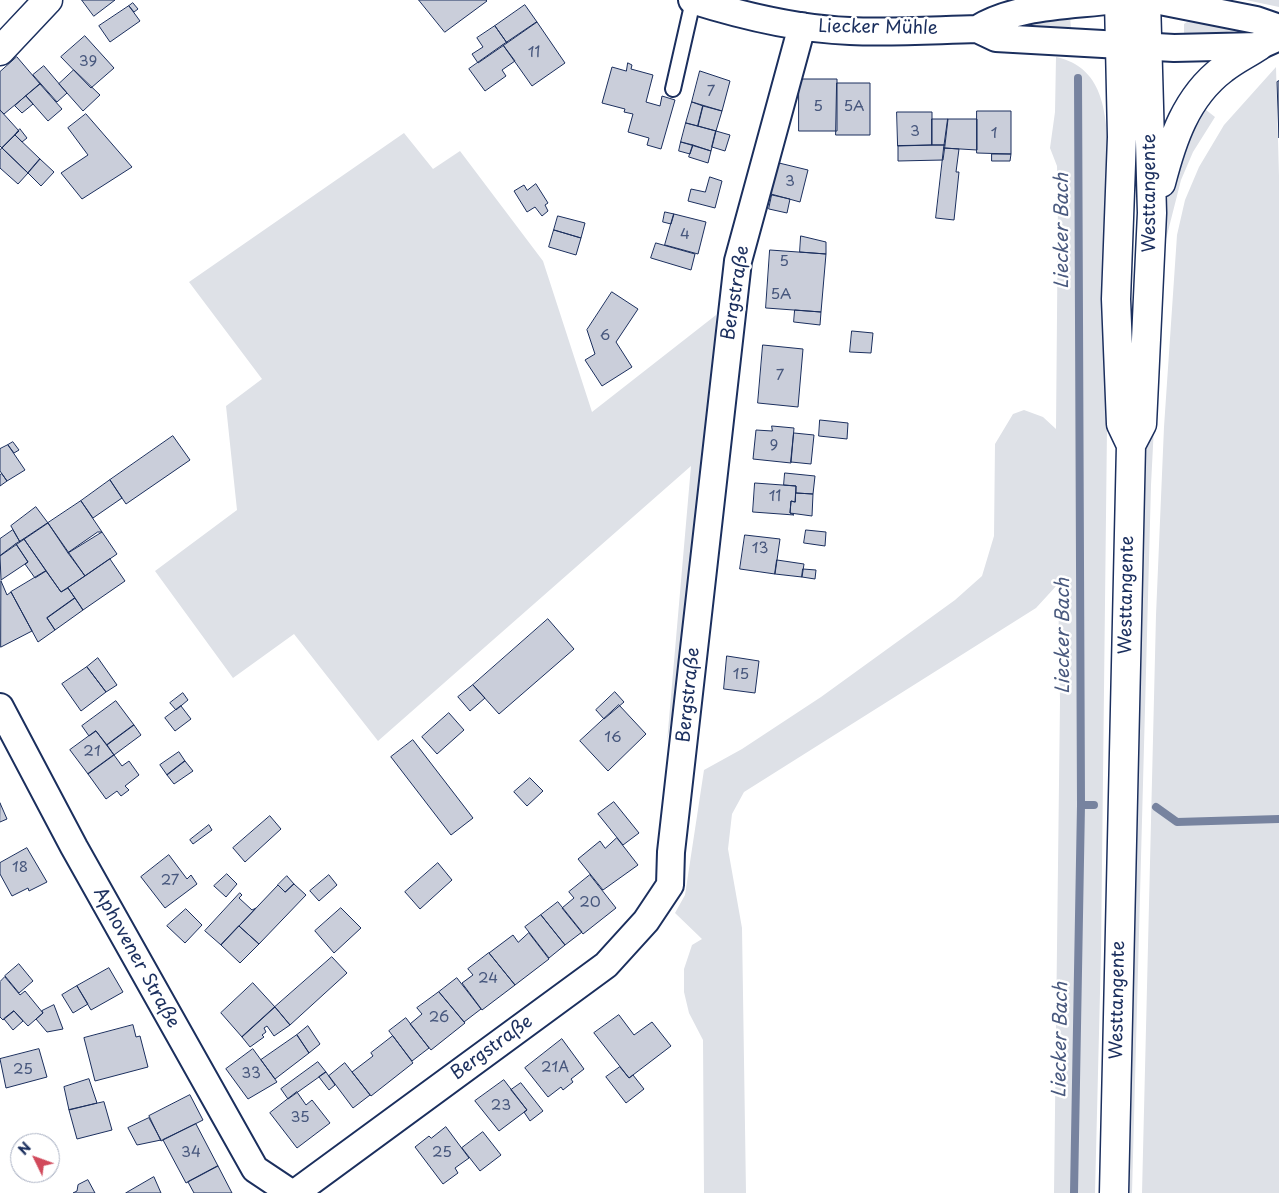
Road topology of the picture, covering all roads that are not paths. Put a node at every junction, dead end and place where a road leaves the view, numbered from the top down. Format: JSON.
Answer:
{"nodes":[{"id":1,"x":48,"y":0,"type":"edge"},
{"id":2,"x":693,"y":0,"type":"edge"},
{"id":3,"x":1115,"y":0,"type":"edge"},
{"id":4,"x":1119,"y":0,"type":"edge"},
{"id":5,"x":1146,"y":0,"type":"edge"},
{"id":6,"x":1155,"y":0,"type":"edge"},
{"id":7,"x":802,"y":26,"type":"junction"},
{"id":8,"x":1279,"y":28,"type":"edge"},
{"id":9,"x":977,"y":29,"type":"junction"},
{"id":10,"x":1269,"y":41,"type":"edge"},
{"id":11,"x":1134,"y":46,"type":"junction"},
{"id":12,"x":0,"y":51,"type":"edge"},
{"id":13,"x":672,"y":89,"type":"dead end"},
{"id":14,"x":1152,"y":213,"type":"junction"},
{"id":15,"x":1131,"y":445,"type":"junction"},
{"id":16,"x":0,"y":707,"type":"edge"},
{"id":17,"x":290,"y":1193,"type":"edge"},
{"id":18,"x":295,"y":1193,"type":"edge"},
{"id":19,"x":1114,"y":1193,"type":"edge"}],
"edges":[{"from":1,"to":12,"type":"main road"},
{"from":2,"to":7,"type":"street","name":"Liecker Mühle"},
{"from":2,"to":13,"type":"lane"},
{"from":3,"to":9,"type":"street","name":"Liecker Mühle"},
{"from":4,"to":11,"type":"main road"},
{"from":5,"to":11,"type":"main road","name":"Westtangente"},
{"from":6,"to":8,"type":"street"},
{"from":7,"to":9,"type":"street","name":"Liecker Mühle"},
{"from":7,"to":18,"type":"street","name":"Bergstraße"},
{"from":9,"to":11,"type":"street","name":"Liecker Mühle"},
{"from":10,"to":11,"type":"street","name":"Liecker Mühle"},
{"from":10,"to":14,"type":"main road"},
{"from":11,"to":14,"type":"main road","name":"Westtangente"},
{"from":11,"to":15,"type":"main road"},
{"from":14,"to":15,"type":"main road","name":"Westtangente"},
{"from":15,"to":19,"type":"main road","name":"Westtangente"},
{"from":16,"to":17,"type":"street","name":"Aphovener Straße"}]}
